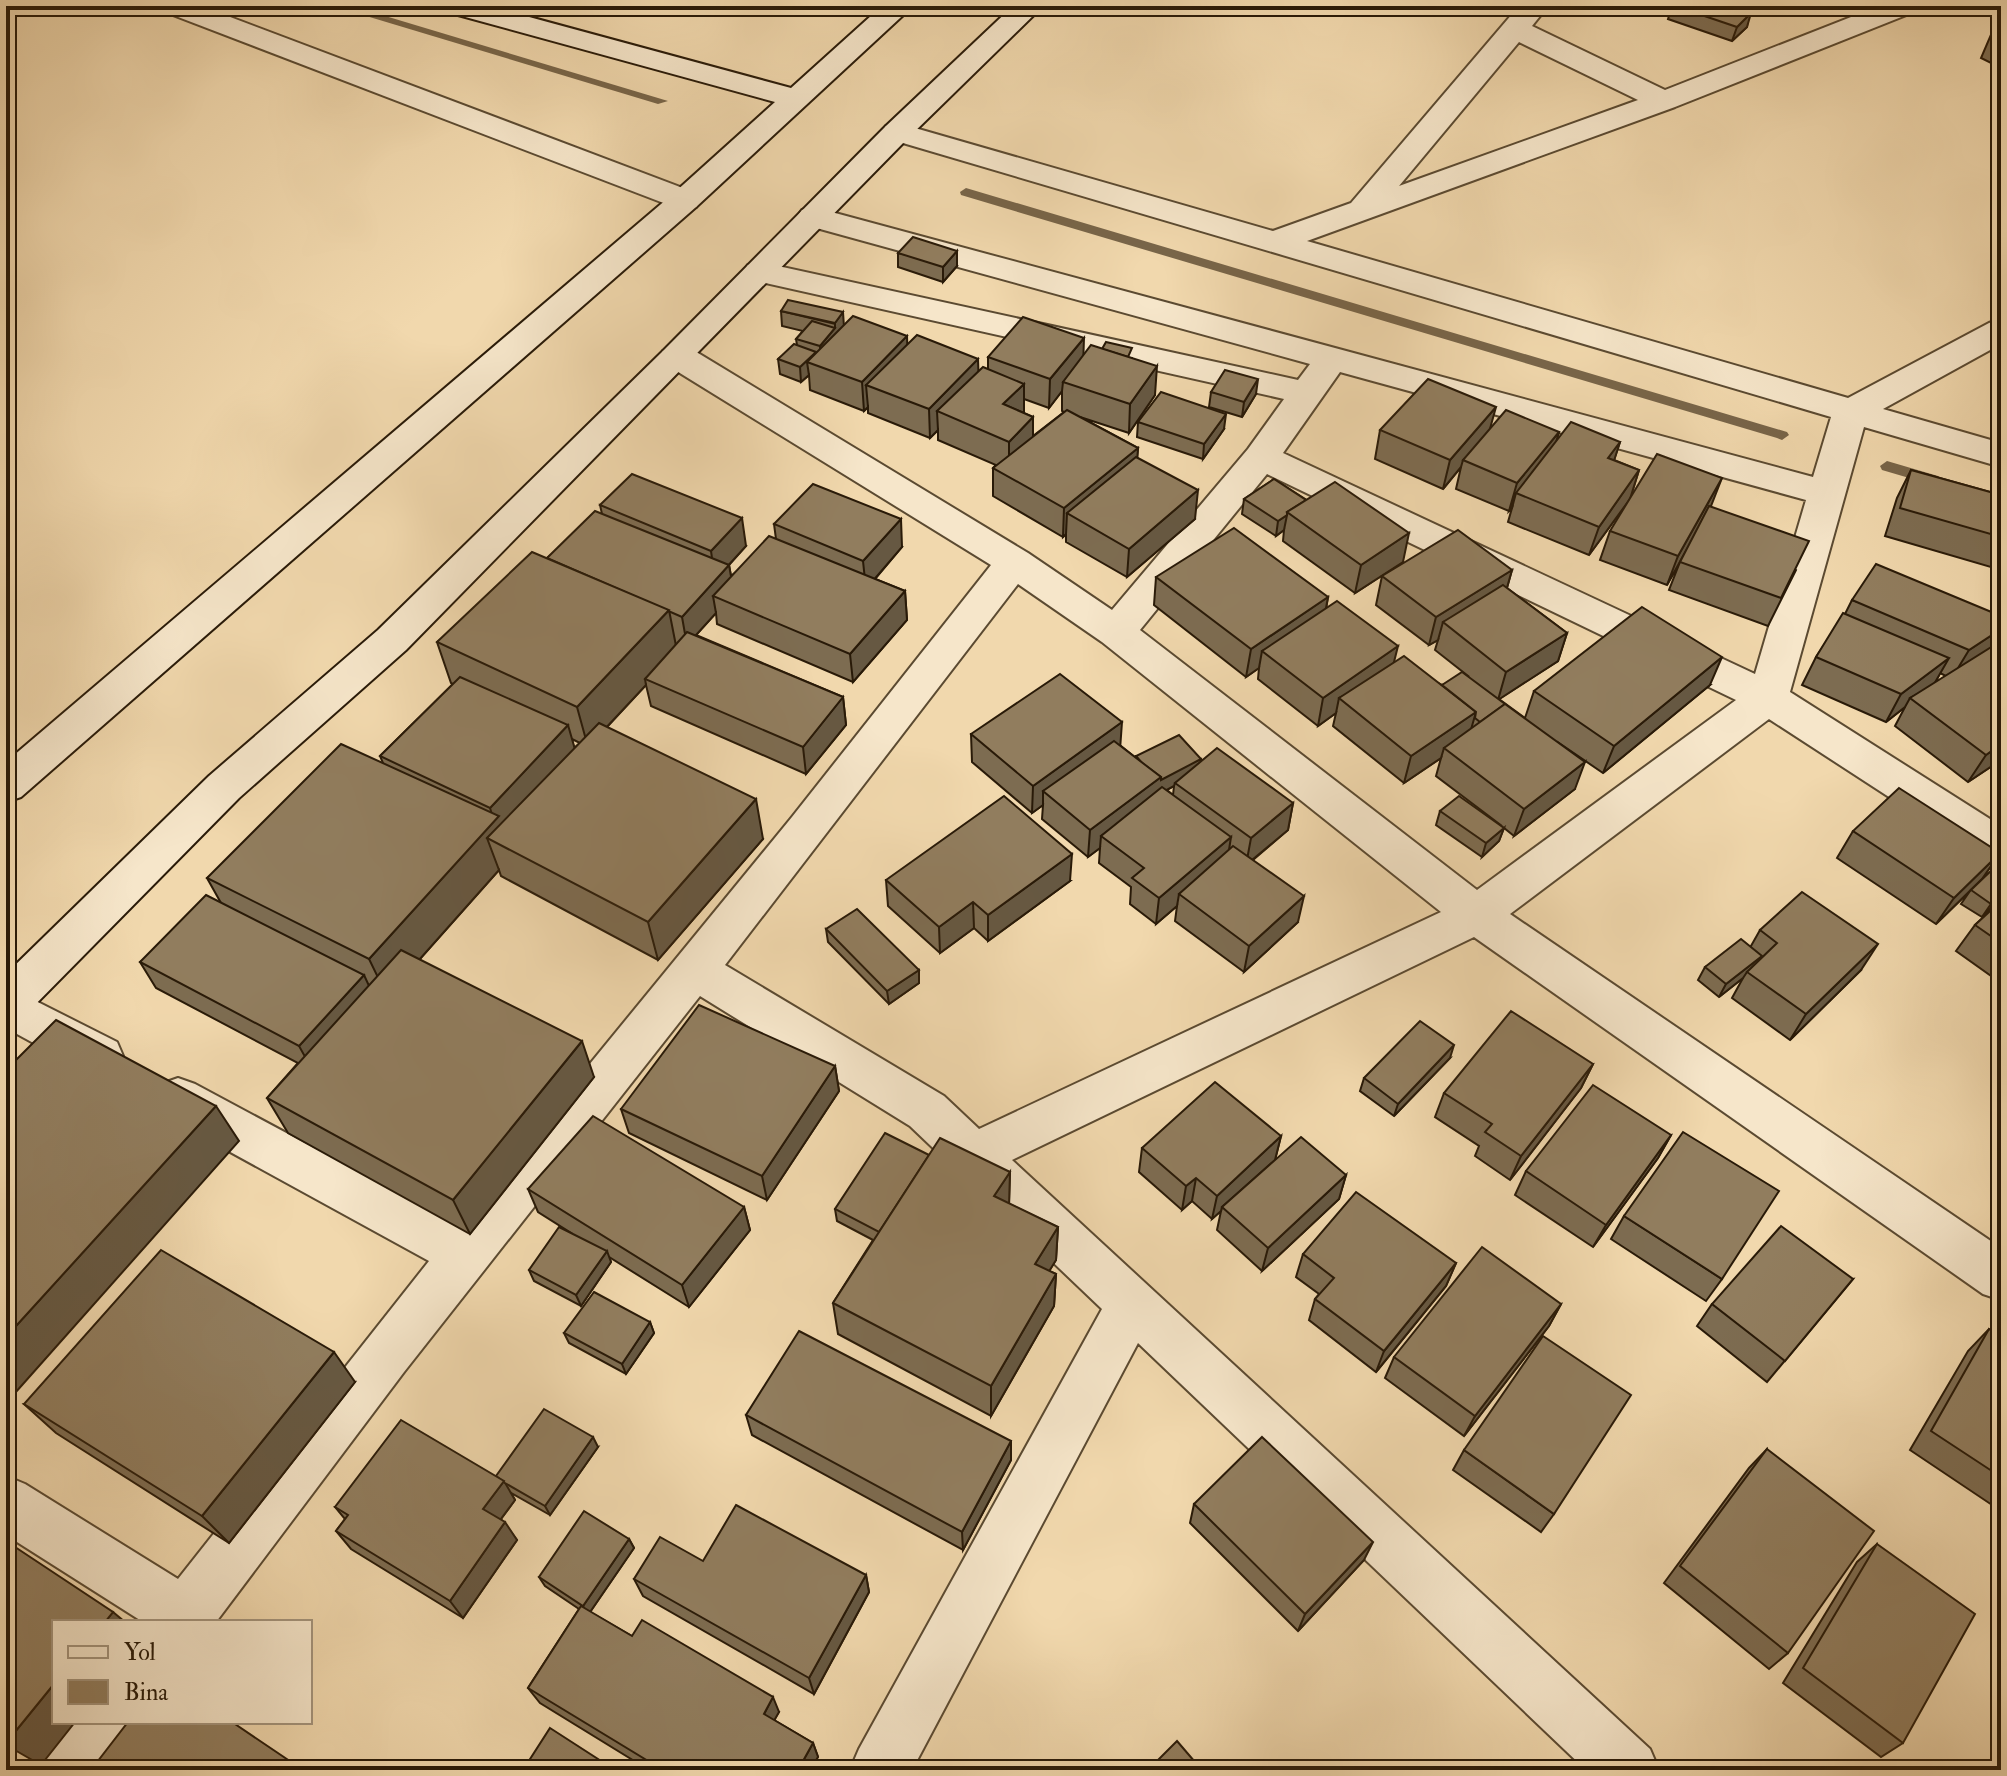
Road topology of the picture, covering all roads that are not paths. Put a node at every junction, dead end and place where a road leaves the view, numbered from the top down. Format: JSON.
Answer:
{"nodes":[{"id":1,"x":175,"y":6,"type":"edge"},
{"id":2,"x":457,"y":6,"type":"edge"},
{"id":3,"x":899,"y":6,"type":"edge"},
{"id":4,"x":1029,"y":6,"type":"edge"},
{"id":5,"x":1904,"y":6,"type":"edge"},
{"id":6,"x":1519,"y":15,"type":"edge"},
{"id":7,"x":796,"y":99,"type":"junction"},
{"id":8,"x":1664,"y":101,"type":"junction"},
{"id":9,"x":897,"y":132,"type":"junction"},
{"id":10,"x":685,"y":200,"type":"junction"},
{"id":11,"x":1363,"y":210,"type":"junction"},
{"id":12,"x":813,"y":217,"type":"junction"},
{"id":13,"x":1274,"y":242,"type":"junction"},
{"id":14,"x":760,"y":272,"type":"junction"},
{"id":15,"x":2001,"y":330,"type":"edge"},
{"id":16,"x":1332,"y":358,"type":"junction"},
{"id":17,"x":675,"y":359,"type":"junction"},
{"id":18,"x":1307,"y":393,"type":"junction"},
{"id":19,"x":1850,"y":412,"type":"junction"},
{"id":20,"x":2001,"y":455,"type":"edge"},
{"id":21,"x":1261,"y":457,"type":"junction"},
{"id":22,"x":1825,"y":493,"type":"junction"},
{"id":23,"x":1014,"y":562,"type":"junction"},
{"id":24,"x":1116,"y":632,"type":"junction"},
{"id":25,"x":1768,"y":698,"type":"junction"},
{"id":26,"x":6,"y":786,"type":"edge"},
{"id":27,"x":2001,"y":848,"type":"edge"},
{"id":28,"x":1477,"y":915,"type":"junction"},
{"id":29,"x":696,"y":970,"type":"junction"},
{"id":30,"x":6,"y":1005,"type":"edge"},
{"id":31,"x":973,"y":1155,"type":"junction"},
{"id":32,"x":464,"y":1254,"type":"junction"},
{"id":33,"x":2001,"y":1277,"type":"edge"},
{"id":34,"x":1132,"y":1304,"type":"junction"},
{"id":35,"x":6,"y":1503,"type":"edge"},
{"id":36,"x":183,"y":1619,"type":"edge"},
{"id":37,"x":106,"y":1724,"type":"edge"},
{"id":38,"x":71,"y":1770,"type":"edge"},
{"id":39,"x":880,"y":1770,"type":"edge"},
{"id":40,"x":1629,"y":1770,"type":"edge"}],
"edges":[{"from":1,"to":10,"type":"street"},
{"from":2,"to":7,"type":"street"},
{"from":3,"to":7,"type":"street"},
{"from":4,"to":9,"type":"street"},
{"from":5,"to":8,"type":"street"},
{"from":6,"to":8,"type":"street"},
{"from":6,"to":11,"type":"street"},
{"from":7,"to":10,"type":"street"},
{"from":8,"to":11,"type":"street"},
{"from":9,"to":12,"type":"street"},
{"from":9,"to":13,"type":"street"},
{"from":10,"to":26,"type":"street"},
{"from":11,"to":13,"type":"street"},
{"from":12,"to":14,"type":"street"},
{"from":12,"to":16,"type":"street"},
{"from":13,"to":19,"type":"street"},
{"from":14,"to":17,"type":"street"},
{"from":14,"to":18,"type":"street"},
{"from":15,"to":19,"type":"street"},
{"from":16,"to":18,"type":"street"},
{"from":16,"to":22,"type":"street"},
{"from":17,"to":23,"type":"street"},
{"from":17,"to":30,"type":"street"},
{"from":18,"to":21,"type":"street"},
{"from":19,"to":20,"type":"street"},
{"from":19,"to":22,"type":"street"},
{"from":21,"to":24,"type":"street"},
{"from":21,"to":25,"type":"street"},
{"from":22,"to":25,"type":"street"},
{"from":23,"to":24,"type":"street"},
{"from":23,"to":29,"type":"street"},
{"from":24,"to":28,"type":"street"},
{"from":25,"to":27,"type":"street"},
{"from":25,"to":28,"type":"street"},
{"from":28,"to":31,"type":"street"},
{"from":28,"to":33,"type":"street"},
{"from":29,"to":31,"type":"street"},
{"from":29,"to":32,"type":"street"},
{"from":30,"to":32,"type":"street"},
{"from":31,"to":34,"type":"street"},
{"from":32,"to":36,"type":"street"},
{"from":34,"to":39,"type":"street"},
{"from":34,"to":40,"type":"street"},
{"from":35,"to":36,"type":"street"},
{"from":37,"to":38,"type":"street"}]}
